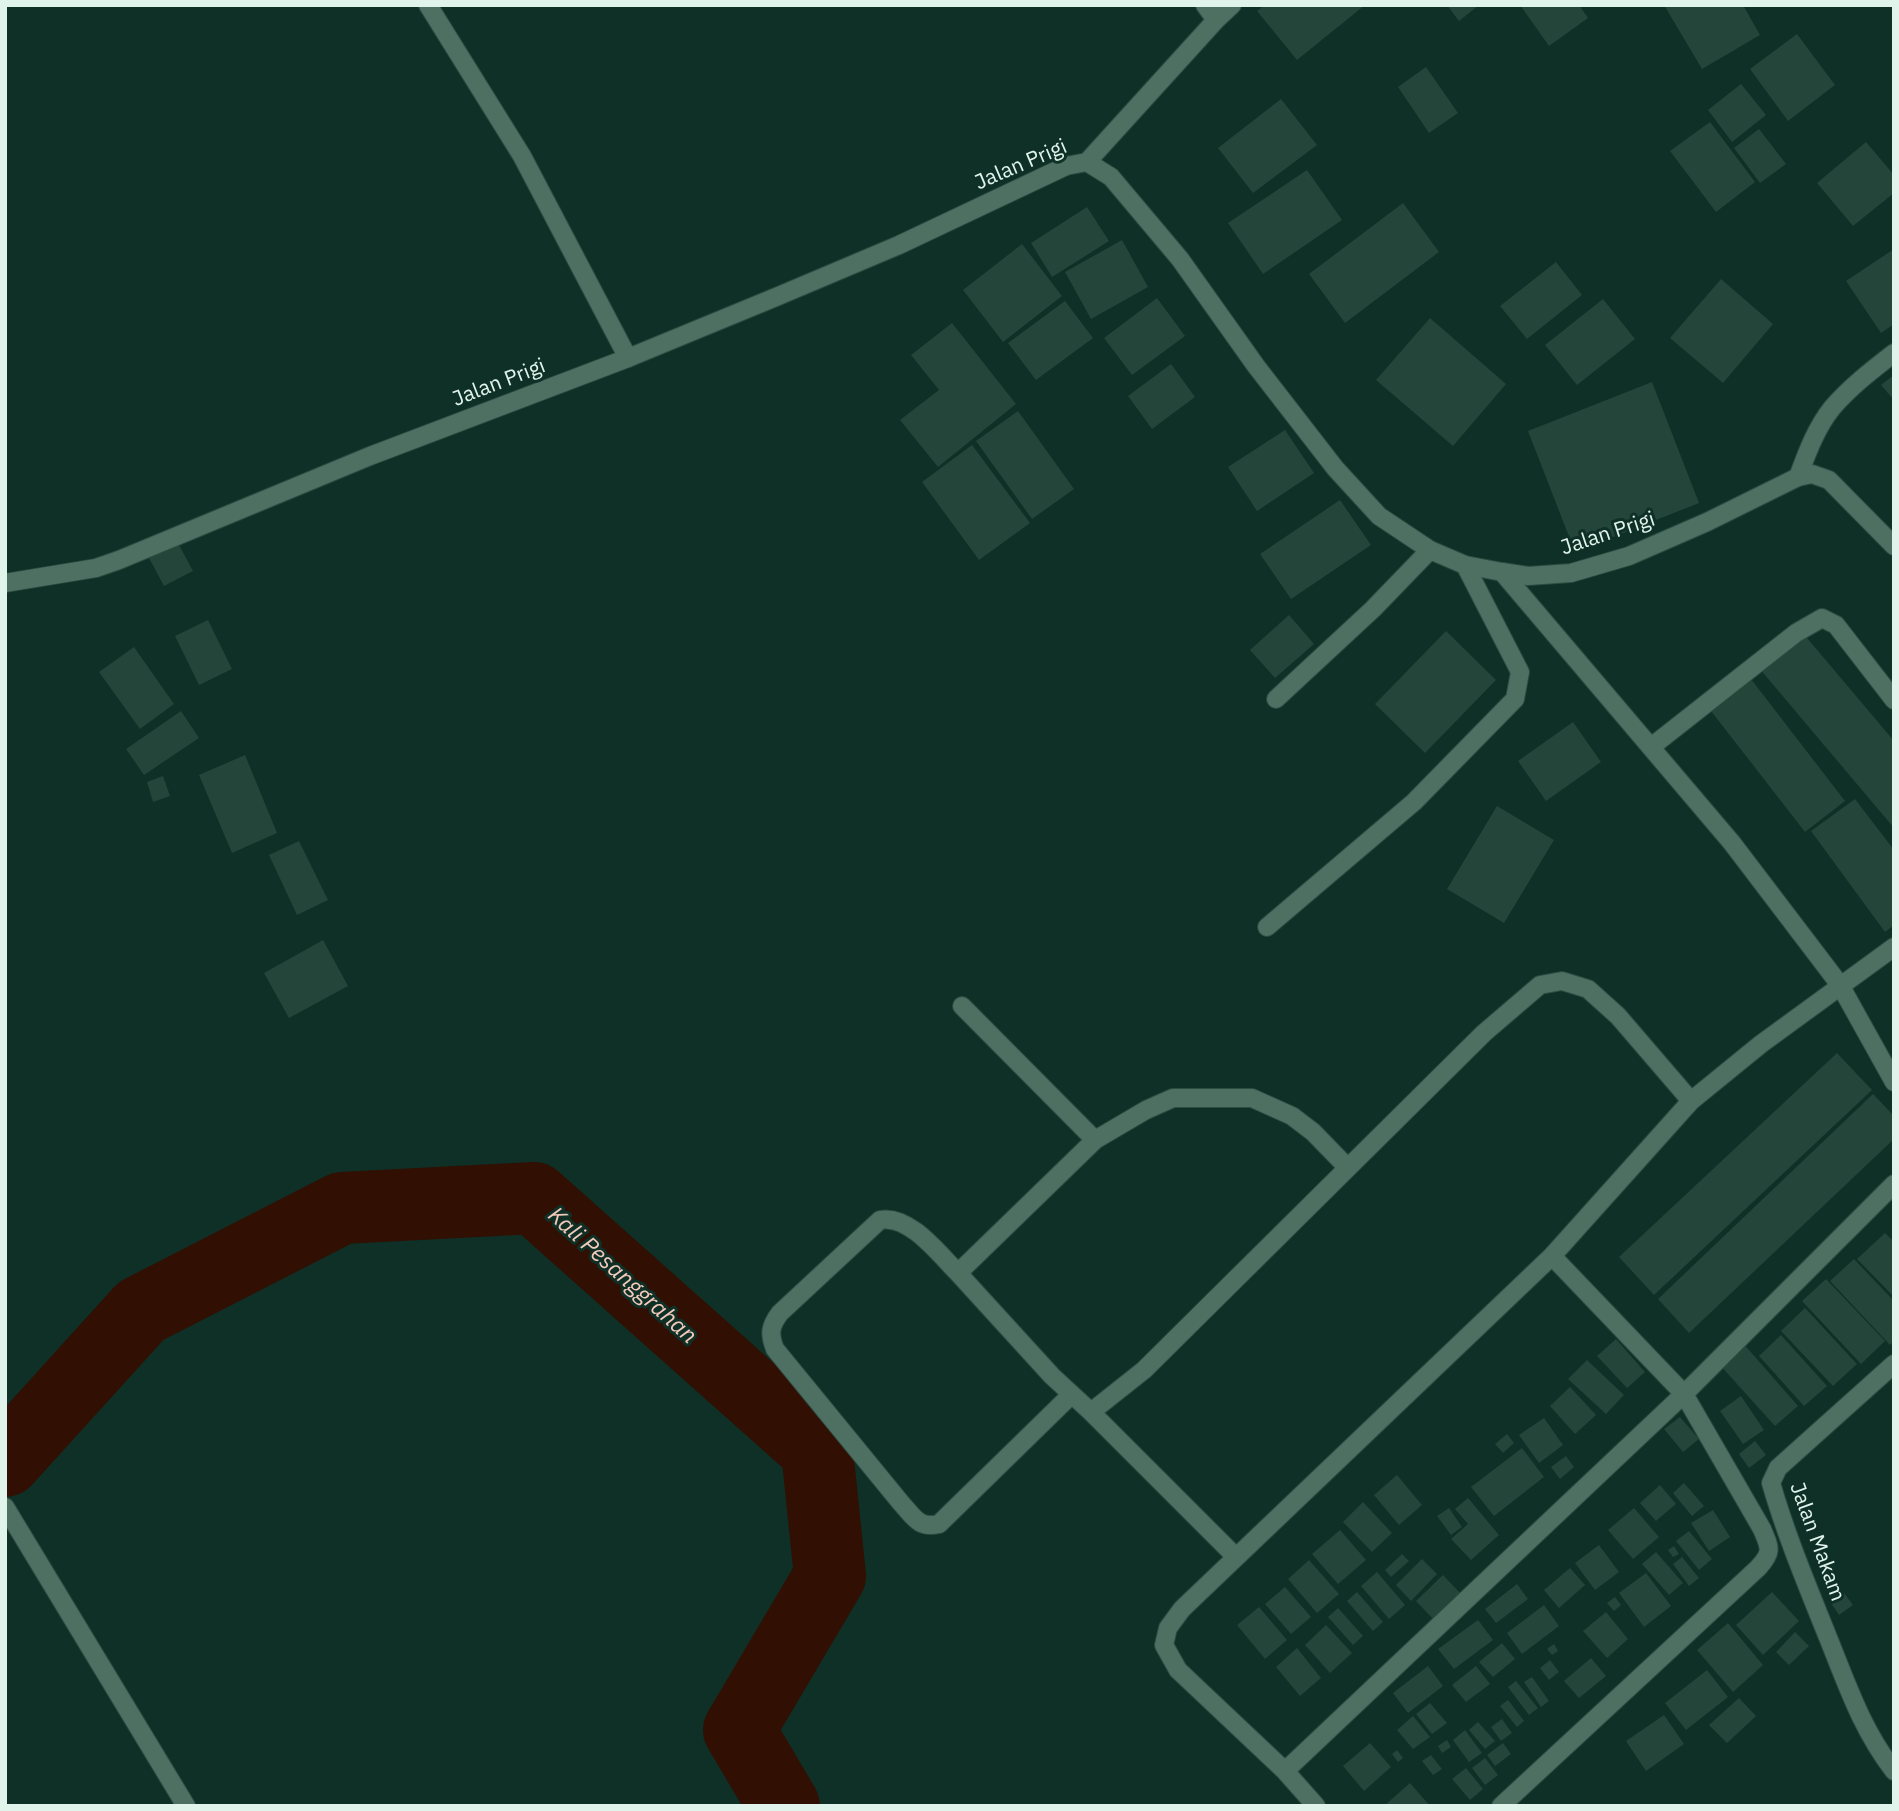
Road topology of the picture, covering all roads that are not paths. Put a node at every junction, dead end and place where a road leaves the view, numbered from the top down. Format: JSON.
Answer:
{"nodes":[{"id":1,"x":428,"y":5,"type":"edge"},
{"id":2,"x":1232,"y":5,"type":"edge"},
{"id":3,"x":1210,"y":13,"type":"edge"},
{"id":4,"x":1087,"y":162,"type":"junction"},
{"id":5,"x":1894,"y":353,"type":"edge"},
{"id":6,"x":628,"y":358,"type":"junction"},
{"id":7,"x":1798,"y":477,"type":"junction"},
{"id":8,"x":1894,"y":546,"type":"edge"},
{"id":9,"x":1430,"y":550,"type":"junction"},
{"id":10,"x":1465,"y":565,"type":"junction"},
{"id":11,"x":1502,"y":572,"type":"junction"},
{"id":12,"x":5,"y":583,"type":"edge"},
{"id":13,"x":1276,"y":699,"type":"dead end"},
{"id":14,"x":1894,"y":700,"type":"edge"},
{"id":15,"x":1651,"y":747,"type":"junction"},
{"id":16,"x":1267,"y":927,"type":"dead end"},
{"id":17,"x":1894,"y":947,"type":"edge"},
{"id":18,"x":1840,"y":985,"type":"junction"},
{"id":19,"x":962,"y":1006,"type":"dead end"},
{"id":20,"x":1894,"y":1082,"type":"edge"},
{"id":21,"x":1691,"y":1101,"type":"junction"},
{"id":22,"x":1095,"y":1140,"type":"junction"},
{"id":23,"x":1347,"y":1167,"type":"junction"},
{"id":24,"x":1894,"y":1184,"type":"edge"},
{"id":25,"x":1552,"y":1256,"type":"junction"},
{"id":26,"x":958,"y":1273,"type":"junction"},
{"id":27,"x":1894,"y":1364,"type":"edge"},
{"id":28,"x":1684,"y":1394,"type":"junction"},
{"id":29,"x":1071,"y":1395,"type":"junction"},
{"id":30,"x":1091,"y":1412,"type":"junction"},
{"id":31,"x":6,"y":1508,"type":"edge"},
{"id":32,"x":1236,"y":1557,"type":"junction"},
{"id":33,"x":1285,"y":1771,"type":"junction"},
{"id":34,"x":1894,"y":1771,"type":"edge"},
{"id":35,"x":186,"y":1806,"type":"edge"},
{"id":36,"x":1316,"y":1806,"type":"edge"},
{"id":37,"x":1501,"y":1806,"type":"edge"}],
"edges":[{"from":1,"to":6,"type":"street"},
{"from":2,"to":3,"type":"street"},
{"from":3,"to":4,"type":"street"},
{"from":4,"to":6,"type":"street","name":"Jalan Prigi"},
{"from":4,"to":9,"type":"street","name":"Jalan Prigi"},
{"from":5,"to":7,"type":"street"},
{"from":6,"to":12,"type":"street","name":"Jalan Prigi"},
{"from":7,"to":8,"type":"street"},
{"from":7,"to":11,"type":"street","name":"Jalan Prigi"},
{"from":9,"to":10,"type":"street","name":"Jalan Prigi"},
{"from":9,"to":13,"type":"street"},
{"from":10,"to":11,"type":"street","name":"Jalan Prigi"},
{"from":10,"to":16,"type":"street"},
{"from":11,"to":15,"type":"street"},
{"from":14,"to":15,"type":"street"},
{"from":15,"to":18,"type":"street"},
{"from":17,"to":18,"type":"street"},
{"from":18,"to":20,"type":"street"},
{"from":18,"to":21,"type":"street"},
{"from":19,"to":22,"type":"street"},
{"from":21,"to":23,"type":"street"},
{"from":21,"to":25,"type":"street"},
{"from":22,"to":23,"type":"street"},
{"from":22,"to":26,"type":"street"},
{"from":23,"to":30,"type":"street"},
{"from":24,"to":28,"type":"street"},
{"from":25,"to":28,"type":"street"},
{"from":25,"to":32,"type":"street"},
{"from":26,"to":29,"type":"street"},
{"from":26,"to":29,"type":"street"},
{"from":27,"to":34,"type":"street","name":"Jalan Makam"},
{"from":28,"to":33,"type":"street"},
{"from":28,"to":37,"type":"street"},
{"from":29,"to":30,"type":"street"},
{"from":30,"to":32,"type":"street"},
{"from":31,"to":35,"type":"street"},
{"from":32,"to":33,"type":"street"},
{"from":33,"to":36,"type":"street"}]}
